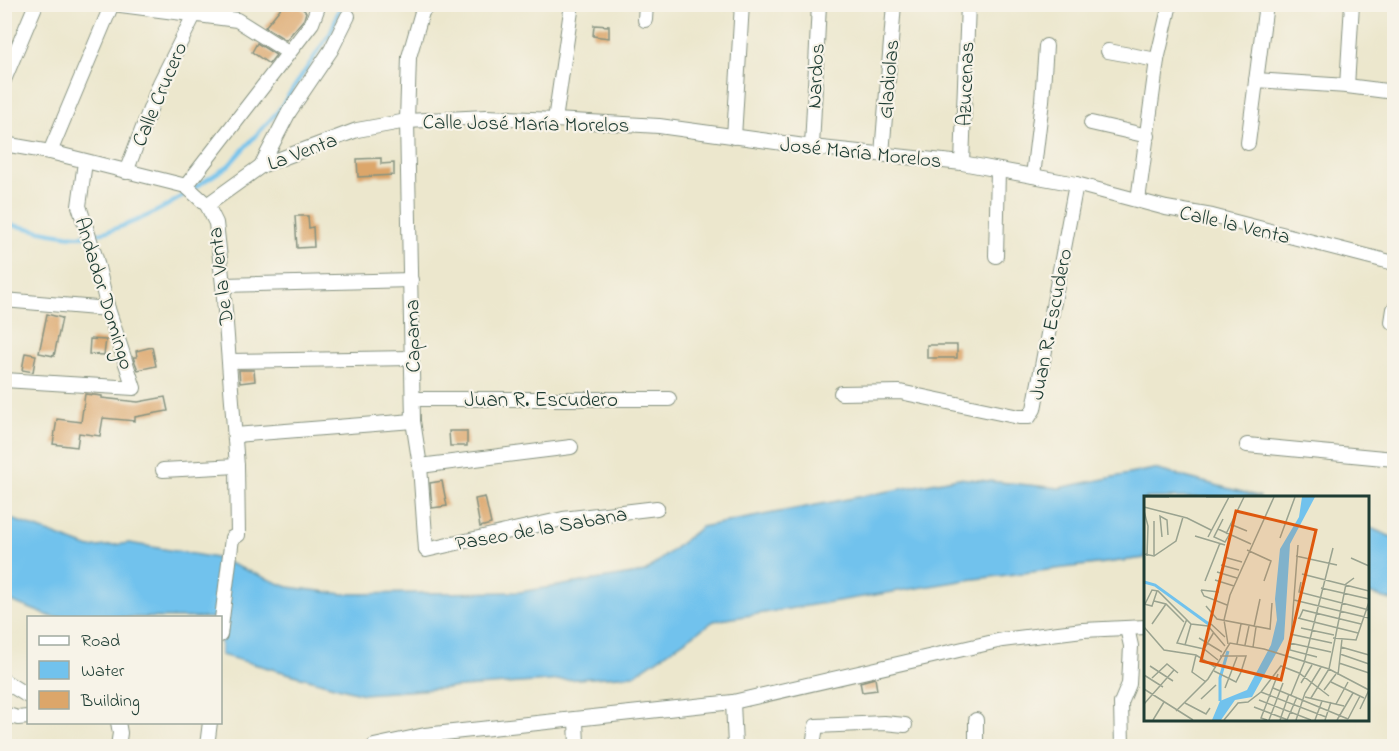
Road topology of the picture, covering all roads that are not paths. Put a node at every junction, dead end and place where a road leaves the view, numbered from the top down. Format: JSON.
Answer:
{"nodes":[{"id":1,"x":36,"y":4,"type":"edge"},
{"id":2,"x":112,"y":4,"type":"edge"},
{"id":3,"x":319,"y":4,"type":"edge"},
{"id":4,"x":429,"y":4,"type":"edge"},
{"id":5,"x":572,"y":4,"type":"edge"},
{"id":6,"x":646,"y":4,"type":"edge"},
{"id":7,"x":742,"y":4,"type":"edge"},
{"id":8,"x":819,"y":4,"type":"edge"},
{"id":9,"x":894,"y":4,"type":"edge"},
{"id":10,"x":968,"y":4,"type":"edge"},
{"id":11,"x":1170,"y":4,"type":"edge"},
{"id":12,"x":1266,"y":4,"type":"edge"},
{"id":13,"x":1352,"y":4,"type":"edge"},
{"id":14,"x":195,"y":10,"type":"edge"},
{"id":15,"x":348,"y":16,"type":"dead end"},
{"id":16,"x":645,"y":20,"type":"dead end"},
{"id":17,"x":1046,"y":46,"type":"dead end"},
{"id":18,"x":1108,"y":51,"type":"dead end"},
{"id":19,"x":288,"y":52,"type":"junction"},
{"id":20,"x":1157,"y":60,"type":"junction"},
{"id":21,"x":4,"y":80,"type":"edge"},
{"id":22,"x":1256,"y":80,"type":"junction"},
{"id":23,"x":1347,"y":86,"type":"junction"},
{"id":24,"x":1395,"y":92,"type":"edge"},
{"id":25,"x":407,"y":120,"type":"junction"},
{"id":26,"x":555,"y":120,"type":"junction"},
{"id":27,"x":1091,"y":123,"type":"dead end"},
{"id":28,"x":645,"y":125,"type":"joint"},
{"id":29,"x":1148,"y":136,"type":"junction"},
{"id":30,"x":734,"y":137,"type":"junction"},
{"id":31,"x":1248,"y":143,"type":"dead end"},
{"id":32,"x":4,"y":144,"type":"edge"},
{"id":33,"x":812,"y":147,"type":"junction"},
{"id":34,"x":50,"y":152,"type":"junction"},
{"id":35,"x":882,"y":154,"type":"junction"},
{"id":36,"x":85,"y":162,"type":"junction"},
{"id":37,"x":962,"y":163,"type":"junction"},
{"id":38,"x":261,"y":166,"type":"junction"},
{"id":39,"x":998,"y":170,"type":"junction"},
{"id":40,"x":126,"y":172,"type":"junction"},
{"id":41,"x":1033,"y":176,"type":"junction"},
{"id":42,"x":1076,"y":184,"type":"junction"},
{"id":43,"x":195,"y":194,"type":"junction"},
{"id":44,"x":1138,"y":200,"type":"junction"},
{"id":45,"x":996,"y":256,"type":"dead end"},
{"id":46,"x":1395,"y":263,"type":"edge"},
{"id":47,"x":411,"y":280,"type":"junction"},
{"id":48,"x":223,"y":285,"type":"junction"},
{"id":49,"x":4,"y":300,"type":"edge"},
{"id":50,"x":108,"y":309,"type":"junction"},
{"id":51,"x":412,"y":358,"type":"junction"},
{"id":52,"x":229,"y":361,"type":"junction"},
{"id":53,"x":4,"y":380,"type":"edge"},
{"id":54,"x":841,"y":393,"type":"dead end"},
{"id":55,"x":413,"y":399,"type":"junction"},
{"id":56,"x":669,"y":399,"type":"dead end"},
{"id":57,"x":412,"y":421,"type":"junction"},
{"id":58,"x":235,"y":435,"type":"junction"},
{"id":59,"x":1247,"y":445,"type":"dead end"},
{"id":60,"x":571,"y":447,"type":"dead end"},
{"id":61,"x":1395,"y":459,"type":"edge"},
{"id":62,"x":237,"y":466,"type":"junction"},
{"id":63,"x":420,"y":466,"type":"junction"},
{"id":64,"x":162,"y":470,"type":"dead end"},
{"id":65,"x":657,"y":508,"type":"dead end"},
{"id":66,"x":426,"y":550,"type":"joint"},
{"id":67,"x":222,"y":619,"type":"edge"},
{"id":68,"x":1144,"y":627,"type":"edge"},
{"id":69,"x":1127,"y":628,"type":"junction"},
{"id":70,"x":4,"y":681,"type":"edge"},
{"id":71,"x":27,"y":695,"type":"edge"},
{"id":72,"x":733,"y":702,"type":"junction"},
{"id":73,"x":4,"y":714,"type":"edge"},
{"id":74,"x":27,"y":717,"type":"edge"},
{"id":75,"x":576,"y":720,"type":"junction"},
{"id":76,"x":976,"y":720,"type":"dead end"},
{"id":77,"x":118,"y":724,"type":"edge"},
{"id":78,"x":210,"y":724,"type":"edge"},
{"id":79,"x":906,"y":725,"type":"dead end"},
{"id":80,"x":425,"y":741,"type":"edge"},
{"id":81,"x":207,"y":744,"type":"edge"},
{"id":82,"x":118,"y":747,"type":"edge"},
{"id":83,"x":374,"y":747,"type":"edge"},
{"id":84,"x":577,"y":747,"type":"edge"},
{"id":85,"x":735,"y":747,"type":"edge"},
{"id":86,"x":813,"y":747,"type":"edge"},
{"id":87,"x":976,"y":747,"type":"edge"},
{"id":88,"x":1122,"y":747,"type":"edge"}],
"edges":[{"from":1,"to":21,"type":"street"},
{"from":2,"to":14,"type":"street"},
{"from":2,"to":34,"type":"street"},
{"from":3,"to":19,"type":"street"},
{"from":4,"to":25,"type":"street","name":"Capama"},
{"from":5,"to":26,"type":"street"},
{"from":6,"to":16,"type":"street"},
{"from":7,"to":30,"type":"street"},
{"from":8,"to":33,"type":"street","name":"Nardos"},
{"from":9,"to":35,"type":"street","name":"Gladiolas"},
{"from":10,"to":37,"type":"street","name":"Azucenas"},
{"from":11,"to":20,"type":"street"},
{"from":12,"to":22,"type":"street"},
{"from":13,"to":23,"type":"street"},
{"from":14,"to":19,"type":"street"},
{"from":14,"to":40,"type":"street","name":"Calle Crucero"},
{"from":15,"to":38,"type":"street"},
{"from":17,"to":41,"type":"street"},
{"from":18,"to":20,"type":"street"},
{"from":19,"to":43,"type":"street"},
{"from":20,"to":29,"type":"street"},
{"from":22,"to":23,"type":"street"},
{"from":22,"to":31,"type":"street"},
{"from":23,"to":24,"type":"street"},
{"from":25,"to":26,"type":"street","name":"Calle José María Morelos"},
{"from":25,"to":38,"type":"street","name":"La Venta"},
{"from":25,"to":47,"type":"street","name":"Capama"},
{"from":26,"to":28,"type":"street","name":"Calle José María Morelos"},
{"from":27,"to":29,"type":"street"},
{"from":28,"to":30,"type":"street","name":"José María Morelos"},
{"from":29,"to":44,"type":"street"},
{"from":30,"to":33,"type":"street","name":"José María Morelos"},
{"from":32,"to":34,"type":"street"},
{"from":33,"to":35,"type":"street","name":"José María Morelos"},
{"from":34,"to":36,"type":"street"},
{"from":35,"to":37,"type":"street","name":"José María Morelos"},
{"from":36,"to":40,"type":"street"},
{"from":36,"to":50,"type":"street","name":"Andador Domingo"},
{"from":37,"to":39,"type":"street","name":"José María Morelos"},
{"from":38,"to":43,"type":"street","name":"La Venta"},
{"from":39,"to":41,"type":"street","name":"José María Morelos"},
{"from":39,"to":45,"type":"street"},
{"from":40,"to":43,"type":"street"},
{"from":41,"to":42,"type":"street","name":"José María Morelos"},
{"from":42,"to":44,"type":"street","name":"Calle la Venta"},
{"from":42,"to":54,"type":"street","name":"Juan R. Escudero"},
{"from":43,"to":48,"type":"street","name":"De la Venta"},
{"from":44,"to":46,"type":"street","name":"Calle la Venta"},
{"from":47,"to":48,"type":"street"},
{"from":47,"to":51,"type":"street","name":"Capama"},
{"from":48,"to":52,"type":"street","name":"De la Venta"},
{"from":49,"to":50,"type":"street"},
{"from":50,"to":53,"type":"street","name":"Andador Domingo"},
{"from":51,"to":52,"type":"street"},
{"from":51,"to":55,"type":"street","name":"Capama"},
{"from":52,"to":58,"type":"street","name":"De la Venta"},
{"from":55,"to":56,"type":"street","name":"Juan R. Escudero"},
{"from":55,"to":57,"type":"street","name":"Capama"},
{"from":57,"to":58,"type":"street"},
{"from":57,"to":63,"type":"street","name":"Capama"},
{"from":58,"to":62,"type":"street","name":"De la Venta"},
{"from":59,"to":61,"type":"street"},
{"from":60,"to":63,"type":"street"},
{"from":62,"to":64,"type":"street"},
{"from":62,"to":67,"type":"street","name":"De la Venta"},
{"from":63,"to":66,"type":"street","name":"Capama"},
{"from":65,"to":66,"type":"street","name":"Paseo de la Sabana"},
{"from":68,"to":69,"type":"street"},
{"from":69,"to":72,"type":"street"},
{"from":69,"to":88,"type":"street"},
{"from":70,"to":71,"type":"street"},
{"from":72,"to":75,"type":"street"},
{"from":72,"to":85,"type":"street"},
{"from":73,"to":74,"type":"street"},
{"from":75,"to":80,"type":"street"},
{"from":75,"to":84,"type":"street"},
{"from":76,"to":87,"type":"street"},
{"from":77,"to":82,"type":"street"},
{"from":78,"to":81,"type":"street"},
{"from":79,"to":86,"type":"street"},
{"from":80,"to":83,"type":"street"}]}
